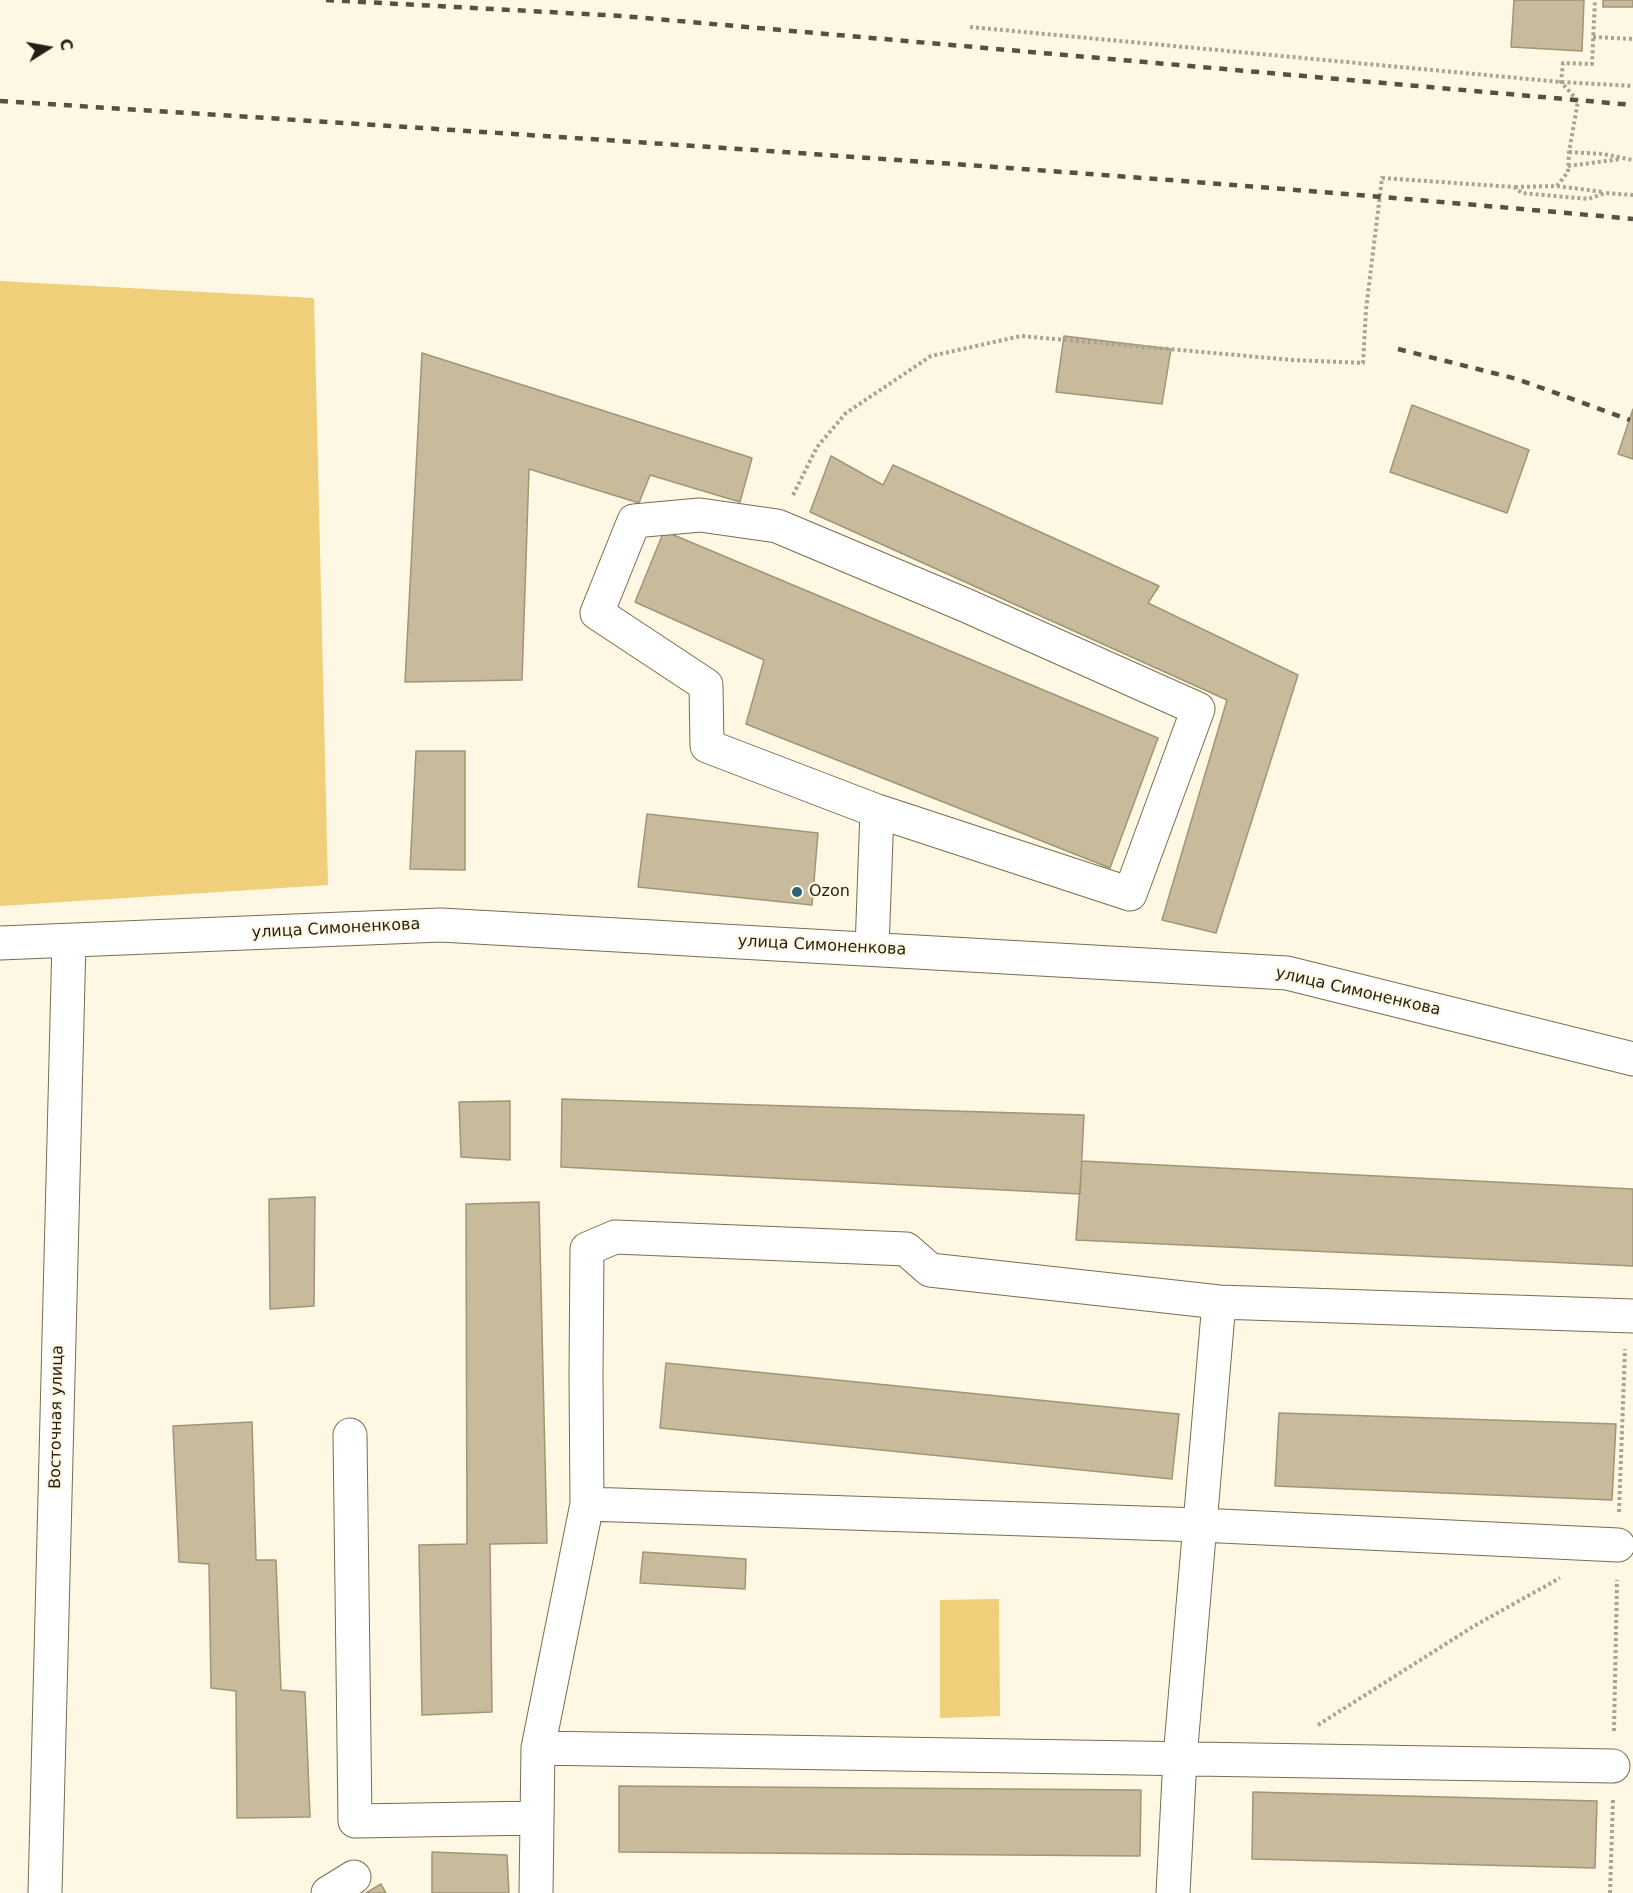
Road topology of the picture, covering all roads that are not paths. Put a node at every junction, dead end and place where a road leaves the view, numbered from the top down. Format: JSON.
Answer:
{"nodes":[{"id":1,"x":878,"y":812,"type":"junction"},
{"id":2,"x":69,"y":941,"type":"junction"},
{"id":3,"x":0,"y":943,"type":"edge"},
{"id":4,"x":872,"y":949,"type":"junction"},
{"id":5,"x":1633,"y":1059,"type":"edge"},
{"id":6,"x":1219,"y":1302,"type":"junction"},
{"id":7,"x":1630,"y":1315,"type":"edge"},
{"id":8,"x":350,"y":1435,"type":"dead end"},
{"id":9,"x":587,"y":1504,"type":"junction"},
{"id":10,"x":1200,"y":1525,"type":"junction"},
{"id":11,"x":1618,"y":1545,"type":"road end"},
{"id":12,"x":538,"y":1748,"type":"junction"},
{"id":13,"x":1180,"y":1758,"type":"junction"},
{"id":14,"x":1613,"y":1766,"type":"road end"},
{"id":15,"x":537,"y":1818,"type":"junction"},
{"id":16,"x":45,"y":1893,"type":"edge"},
{"id":17,"x":536,"y":1893,"type":"edge"},
{"id":18,"x":1173,"y":1893,"type":"edge"}],
"edges":[{"from":1,"to":1,"type":"street"},
{"from":1,"to":4,"type":"street"},
{"from":2,"to":3,"type":"street","name":"улица Симоненкова"},
{"from":2,"to":4,"type":"street","name":"улица Симоненкова"},
{"from":2,"to":16,"type":"street","name":"Восточная улица"},
{"from":4,"to":5,"type":"street","name":"улица Симоненкова"},
{"from":6,"to":7,"type":"street"},
{"from":6,"to":9,"type":"street"},
{"from":6,"to":10,"type":"street"},
{"from":8,"to":15,"type":"street"},
{"from":9,"to":10,"type":"street"},
{"from":9,"to":12,"type":"street"},
{"from":10,"to":11,"type":"street"},
{"from":10,"to":13,"type":"street"},
{"from":12,"to":13,"type":"street"},
{"from":12,"to":15,"type":"street"},
{"from":13,"to":14,"type":"street"},
{"from":13,"to":18,"type":"street"},
{"from":15,"to":17,"type":"street"}]}
